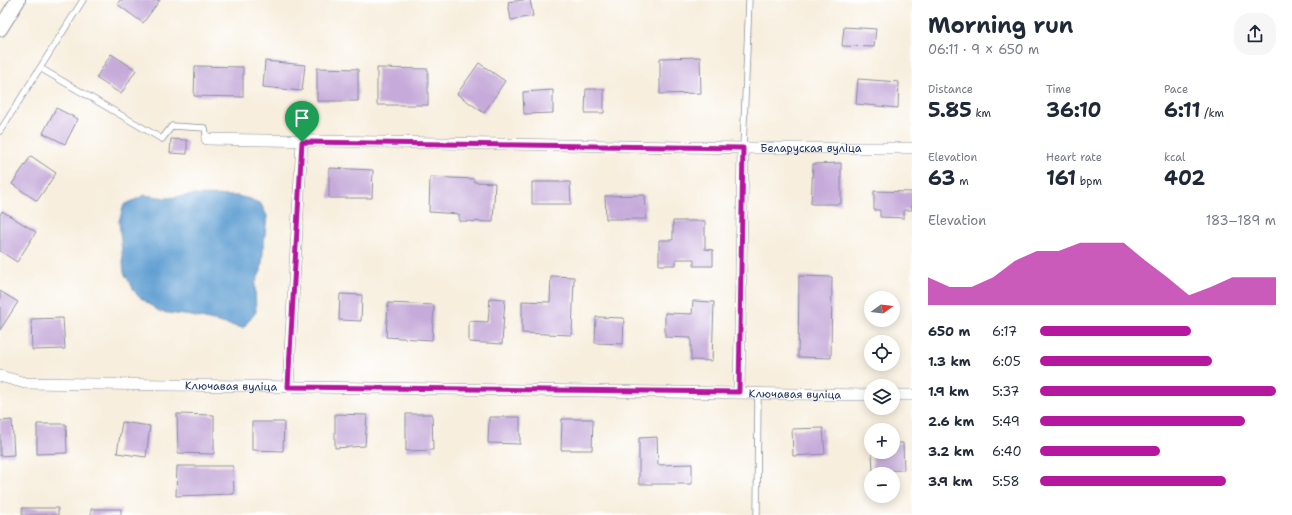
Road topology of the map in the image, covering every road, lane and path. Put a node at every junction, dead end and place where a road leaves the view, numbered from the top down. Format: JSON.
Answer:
{"nodes":[{"id":1,"x":18,"y":0,"type":"edge"},
{"id":2,"x":83,"y":0,"type":"edge"},
{"id":3,"x":749,"y":0,"type":"edge"},
{"id":4,"x":0,"y":29,"type":"edge"},
{"id":5,"x":40,"y":68,"type":"junction"},
{"id":6,"x":0,"y":131,"type":"edge"},
{"id":7,"x":207,"y":139,"type":"joint"},
{"id":8,"x":302,"y":142,"type":"junction"},
{"id":9,"x":743,"y":148,"type":"junction"},
{"id":10,"x":912,"y":148,"type":"edge"},
{"id":11,"x":0,"y":376,"type":"edge"},
{"id":12,"x":288,"y":387,"type":"junction"},
{"id":13,"x":739,"y":392,"type":"junction"},
{"id":14,"x":758,"y":392,"type":"junction"},
{"id":15,"x":864,"y":395,"type":"edge"},
{"id":16,"x":900,"y":395,"type":"edge"},
{"id":17,"x":912,"y":395,"type":"edge"},
{"id":18,"x":756,"y":515,"type":"edge"}],
"edges":[{"from":1,"to":4,"type":"street"},
{"from":2,"to":5,"type":"lane"},
{"from":3,"to":9,"type":"lane"},
{"from":5,"to":6,"type":"lane"},
{"from":5,"to":7,"type":"lane"},
{"from":7,"to":8,"type":"street","name":"Беларуская вуліца"},
{"from":8,"to":9,"type":"street","name":"Беларуская вуліца"},
{"from":8,"to":12,"type":"street"},
{"from":9,"to":10,"type":"street","name":"Беларуская вуліца"},
{"from":9,"to":13,"type":"street"},
{"from":11,"to":12,"type":"street","name":"Ключавая вуліца"},
{"from":12,"to":13,"type":"street","name":"Ключавая вуліца"},
{"from":13,"to":14,"type":"street","name":"Ключавая вуліца"},
{"from":14,"to":15,"type":"street","name":"Ключавая вуліца"},
{"from":14,"to":18,"type":"lane"},
{"from":16,"to":17,"type":"street"}]}
